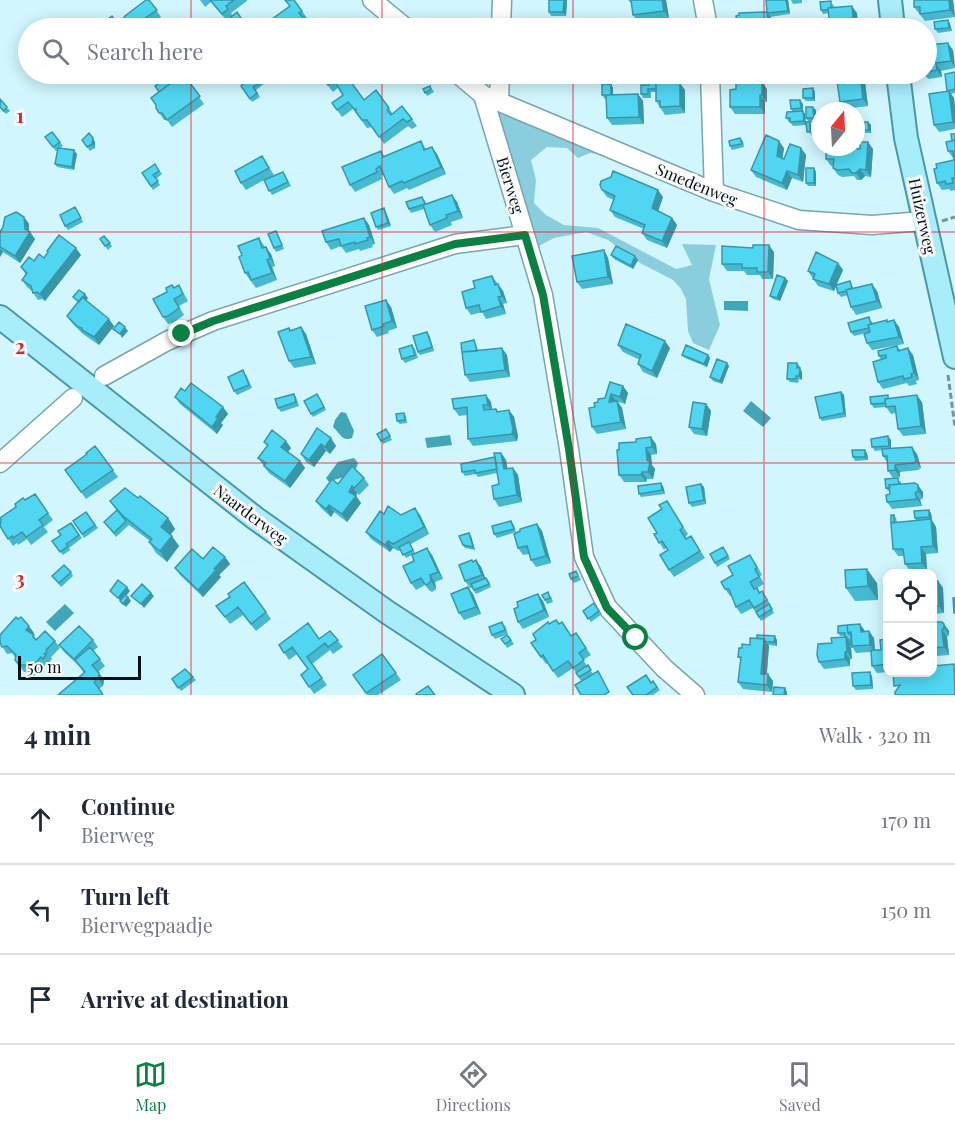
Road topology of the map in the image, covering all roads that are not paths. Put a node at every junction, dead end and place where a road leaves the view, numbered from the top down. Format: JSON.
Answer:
{"nodes":[{"id":1,"x":372,"y":0,"type":"edge"},
{"id":2,"x":502,"y":0,"type":"edge"},
{"id":3,"x":703,"y":0,"type":"edge"},
{"id":4,"x":890,"y":0,"type":"edge"},
{"id":5,"x":394,"y":18,"type":"edge"},
{"id":6,"x":501,"y":18,"type":"edge"},
{"id":7,"x":706,"y":18,"type":"edge"},
{"id":8,"x":892,"y":18,"type":"edge"},
{"id":9,"x":472,"y":84,"type":"edge"},
{"id":10,"x":496,"y":84,"type":"edge"},
{"id":11,"x":710,"y":84,"type":"edge"},
{"id":12,"x":899,"y":84,"type":"edge"},
{"id":13,"x":491,"y":97,"type":"junction"},
{"id":14,"x":714,"y":192,"type":"junction"},
{"id":15,"x":923,"y":221,"type":"junction"},
{"id":16,"x":525,"y":235,"type":"junction"},
{"id":17,"x":0,"y":318,"type":"edge"},
{"id":18,"x":955,"y":357,"type":"edge"},
{"id":19,"x":104,"y":376,"type":"dead end"},
{"id":20,"x":73,"y":398,"type":"dead end"},
{"id":21,"x":0,"y":463,"type":"edge"},
{"id":22,"x":513,"y":695,"type":"edge"},
{"id":23,"x":695,"y":695,"type":"edge"}],
"edges":[{"from":1,"to":5,"type":"street"},
{"from":2,"to":6,"type":"street"},
{"from":3,"to":7,"type":"street"},
{"from":4,"to":8,"type":"main road"},
{"from":9,"to":13,"type":"street"},
{"from":10,"to":13,"type":"street","name":"Bierweg"},
{"from":11,"to":14,"type":"street"},
{"from":12,"to":15,"type":"main road","name":"Huizerweg"},
{"from":13,"to":14,"type":"street","name":"Smedenweg"},
{"from":13,"to":16,"type":"street","name":"Bierweg"},
{"from":14,"to":15,"type":"street","name":"Smedenweg"},
{"from":15,"to":18,"type":"main road","name":"Huizerweg"},
{"from":16,"to":19,"type":"street"},
{"from":16,"to":23,"type":"street","name":"Bierweg"},
{"from":17,"to":22,"type":"main road","name":"Naarderweg"},
{"from":20,"to":21,"type":"street"}]}
